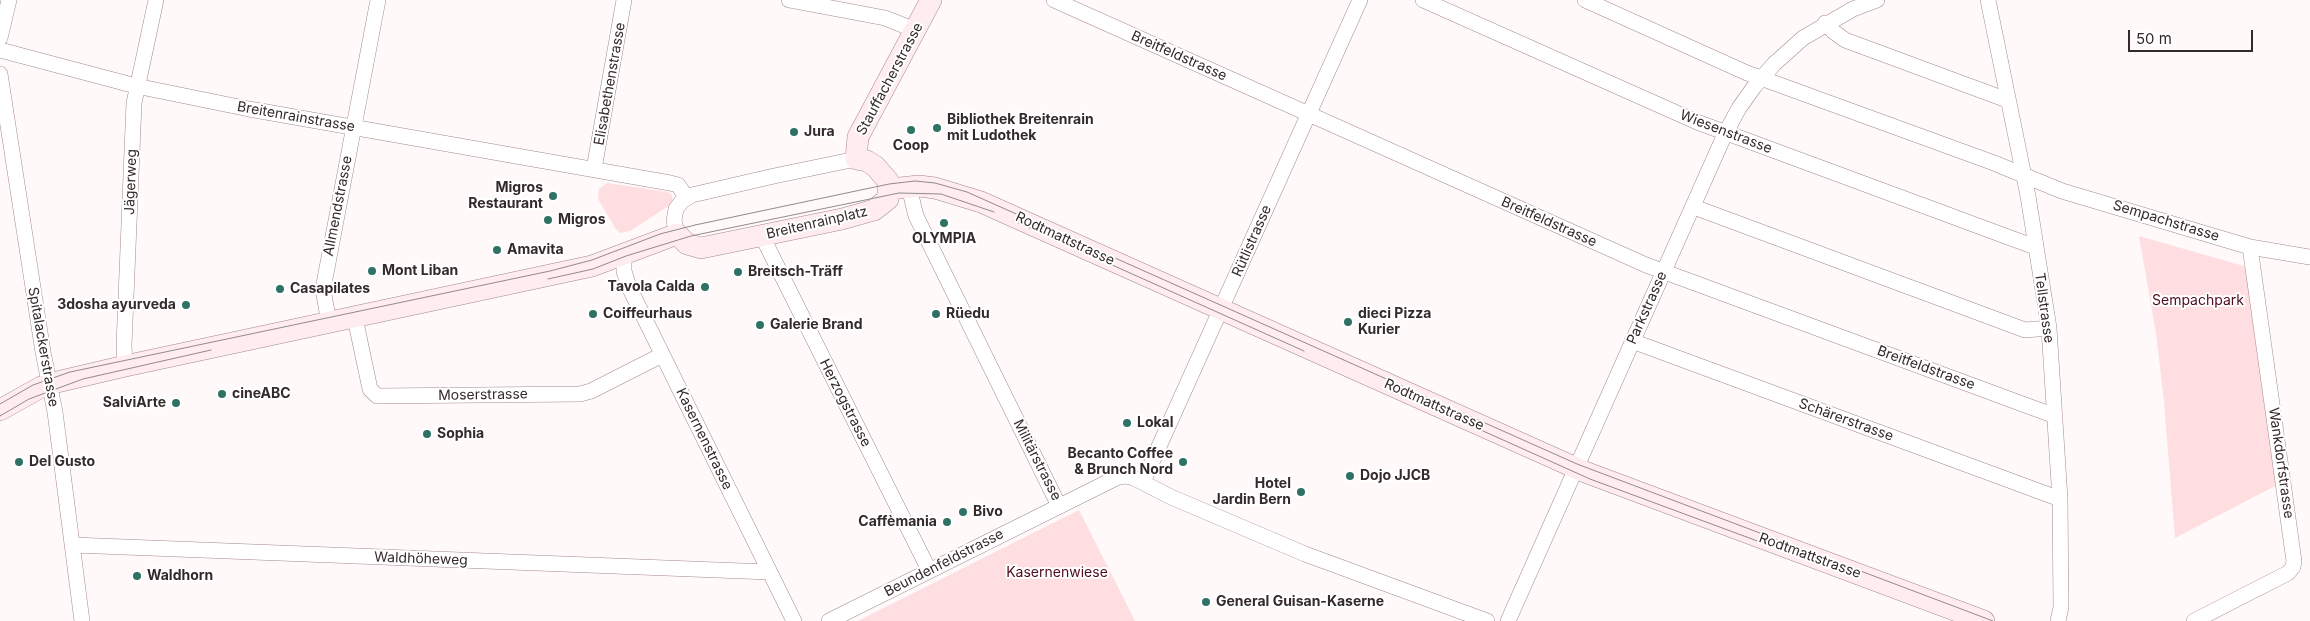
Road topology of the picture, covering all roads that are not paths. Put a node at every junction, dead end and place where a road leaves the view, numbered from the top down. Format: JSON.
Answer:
{"nodes":[{"id":1,"x":9,"y":0,"type":"edge"},
{"id":2,"x":156,"y":0,"type":"edge"},
{"id":3,"x":378,"y":0,"type":"edge"},
{"id":4,"x":624,"y":0,"type":"edge"},
{"id":5,"x":789,"y":0,"type":"edge"},
{"id":6,"x":931,"y":0,"type":"edge"},
{"id":7,"x":1054,"y":0,"type":"edge"},
{"id":8,"x":1360,"y":0,"type":"edge"},
{"id":9,"x":1423,"y":0,"type":"edge"},
{"id":10,"x":1585,"y":0,"type":"edge"},
{"id":11,"x":1877,"y":0,"type":"edge"},
{"id":12,"x":1988,"y":0,"type":"edge"},
{"id":13,"x":1825,"y":23,"type":"junction"},
{"id":14,"x":915,"y":30,"type":"junction"},
{"id":15,"x":0,"y":38,"type":"edge"},
{"id":16,"x":0,"y":50,"type":"edge"},
{"id":17,"x":0,"y":74,"type":"edge"},
{"id":18,"x":1762,"y":78,"type":"junction"},
{"id":19,"x":136,"y":86,"type":"junction"},
{"id":20,"x":1,"y":99,"type":"edge"},
{"id":21,"x":2007,"y":100,"type":"junction"},
{"id":22,"x":1308,"y":114,"type":"junction"},
{"id":23,"x":353,"y":128,"type":"junction"},
{"id":24,"x":1725,"y":134,"type":"junction"},
{"id":25,"x":856,"y":160,"type":"junction"},
{"id":26,"x":594,"y":169,"type":"junction"},
{"id":27,"x":2024,"y":176,"type":"junction"},
{"id":28,"x":900,"y":188,"type":"junction"},
{"id":29,"x":687,"y":198,"type":"junction"},
{"id":30,"x":1694,"y":207,"type":"junction"},
{"id":31,"x":677,"y":234,"type":"junction"},
{"id":32,"x":762,"y":236,"type":"junction"},
{"id":33,"x":2035,"y":247,"type":"junction"},
{"id":34,"x":2250,"y":247,"type":"junction"},
{"id":35,"x":624,"y":254,"type":"junction"},
{"id":36,"x":2310,"y":257,"type":"edge"},
{"id":37,"x":1664,"y":271,"type":"junction"},
{"id":38,"x":1221,"y":310,"type":"junction"},
{"id":39,"x":355,"y":318,"type":"junction"},
{"id":40,"x":329,"y":323,"type":"junction"},
{"id":41,"x":2049,"y":328,"type":"junction"},
{"id":42,"x":1632,"y":341,"type":"junction"},
{"id":43,"x":662,"y":356,"type":"junction"},
{"id":44,"x":125,"y":366,"type":"junction"},
{"id":45,"x":50,"y":384,"type":"junction"},
{"id":46,"x":0,"y":410,"type":"edge"},
{"id":47,"x":2055,"y":416,"type":"junction"},
{"id":48,"x":1575,"y":468,"type":"junction"},
{"id":49,"x":1143,"y":482,"type":"junction"},
{"id":50,"x":2060,"y":500,"type":"junction"},
{"id":51,"x":1059,"y":506,"type":"junction"},
{"id":52,"x":73,"y":545,"type":"junction"},
{"id":53,"x":928,"y":570,"type":"junction"},
{"id":54,"x":769,"y":572,"type":"junction"},
{"id":55,"x":82,"y":621,"type":"edge"},
{"id":56,"x":794,"y":621,"type":"edge"},
{"id":57,"x":829,"y":621,"type":"edge"},
{"id":58,"x":1487,"y":621,"type":"edge"},
{"id":59,"x":1508,"y":621,"type":"edge"},
{"id":60,"x":1984,"y":621,"type":"edge"},
{"id":61,"x":2058,"y":621,"type":"edge"},
{"id":62,"x":2194,"y":621,"type":"edge"}],
"edges":[{"from":1,"to":15,"type":"street"},
{"from":2,"to":19,"type":"street","name":"Jägerweg"},
{"from":3,"to":23,"type":"street","name":"Allmendstrasse"},
{"from":4,"to":26,"type":"street","name":"Elisabethenstrasse"},
{"from":5,"to":14,"type":"street"},
{"from":6,"to":14,"type":"street","name":"Stauffacherstrasse"},
{"from":7,"to":22,"type":"street","name":"Breitfeldstrasse"},
{"from":8,"to":22,"type":"street","name":"Rütlistrasse"},
{"from":9,"to":24,"type":"street","name":"Wiesenstrasse"},
{"from":10,"to":18,"type":"street"},
{"from":11,"to":13,"type":"street","name":"Parkstrasse"},
{"from":12,"to":21,"type":"street","name":"Tellstrasse"},
{"from":13,"to":18,"type":"street","name":"Parkstrasse"},
{"from":13,"to":21,"type":"street"},
{"from":14,"to":25,"type":"street","name":"Stauffacherstrasse"},
{"from":16,"to":19,"type":"street","name":"Breitenrainstrasse"},
{"from":17,"to":20,"type":"street","name":"Spitalackerstrasse"},
{"from":18,"to":24,"type":"street","name":"Parkstrasse"},
{"from":18,"to":27,"type":"street"},
{"from":19,"to":23,"type":"street","name":"Breitenrainstrasse"},
{"from":19,"to":44,"type":"street","name":"Jägerweg"},
{"from":20,"to":45,"type":"street","name":"Spitalackerstrasse"},
{"from":21,"to":27,"type":"street","name":"Tellstrasse"},
{"from":22,"to":37,"type":"street","name":"Breitfeldstrasse"},
{"from":22,"to":38,"type":"street","name":"Rütlistrasse"},
{"from":23,"to":26,"type":"street","name":"Breitenrainstrasse"},
{"from":23,"to":40,"type":"street","name":"Allmendstrasse"},
{"from":24,"to":30,"type":"street","name":"Parkstrasse"},
{"from":24,"to":33,"type":"street","name":"Wiesenstrasse"},
{"from":25,"to":28,"type":"street"},
{"from":25,"to":29,"type":"street"},
{"from":26,"to":29,"type":"street"},
{"from":27,"to":33,"type":"street","name":"Tellstrasse"},
{"from":27,"to":34,"type":"street","name":"Sempachstrasse"},
{"from":28,"to":32,"type":"street","name":"Breitenrainplatz"},
{"from":28,"to":38,"type":"street","name":"Rodtmattstrasse"},
{"from":28,"to":51,"type":"street","name":"Militärstrasse"},
{"from":29,"to":31,"type":"street"},
{"from":30,"to":37,"type":"street","name":"Parkstrasse"},
{"from":30,"to":41,"type":"street"},
{"from":31,"to":32,"type":"street","name":"Breitenrainplatz"},
{"from":31,"to":35,"type":"street"},
{"from":32,"to":53,"type":"street","name":"Herzogstrasse"},
{"from":33,"to":41,"type":"street","name":"Tellstrasse"},
{"from":34,"to":36,"type":"street","name":"Sempachstrasse"},
{"from":34,"to":62,"type":"street","name":"Wankdorfstrasse"},
{"from":35,"to":39,"type":"street"},
{"from":35,"to":43,"type":"street","name":"Kasernenstrasse"},
{"from":37,"to":42,"type":"street","name":"Parkstrasse"},
{"from":37,"to":47,"type":"street","name":"Breitfeldstrasse"},
{"from":38,"to":48,"type":"street","name":"Rodtmattstrasse"},
{"from":38,"to":49,"type":"street","name":"Rütlistrasse"},
{"from":39,"to":40,"type":"street"},
{"from":39,"to":43,"type":"street","name":"Moserstrasse"},
{"from":40,"to":44,"type":"street"},
{"from":41,"to":47,"type":"street","name":"Tellstrasse"},
{"from":42,"to":48,"type":"street","name":"Parkstrasse"},
{"from":42,"to":50,"type":"street","name":"Schärerstrasse"},
{"from":43,"to":54,"type":"street","name":"Kasernenstrasse"},
{"from":44,"to":45,"type":"street"},
{"from":45,"to":46,"type":"street"},
{"from":45,"to":52,"type":"street","name":"Spitalackerstrasse"},
{"from":47,"to":50,"type":"street","name":"Tellstrasse"},
{"from":48,"to":59,"type":"street","name":"Parkstrasse"},
{"from":48,"to":60,"type":"street","name":"Rodtmattstrasse"},
{"from":49,"to":51,"type":"street","name":"Militärstrasse"},
{"from":49,"to":58,"type":"street","name":"Militärstrasse"},
{"from":50,"to":61,"type":"street","name":"Tellstrasse"},
{"from":51,"to":53,"type":"street","name":"Beundenfeldstrasse"},
{"from":52,"to":54,"type":"street","name":"Waldhöheweg"},
{"from":52,"to":55,"type":"street","name":"Spitalackerstrasse"},
{"from":53,"to":57,"type":"street","name":"Beundenfeldstrasse"},
{"from":54,"to":56,"type":"street","name":"Kasernenstrasse"}]}
